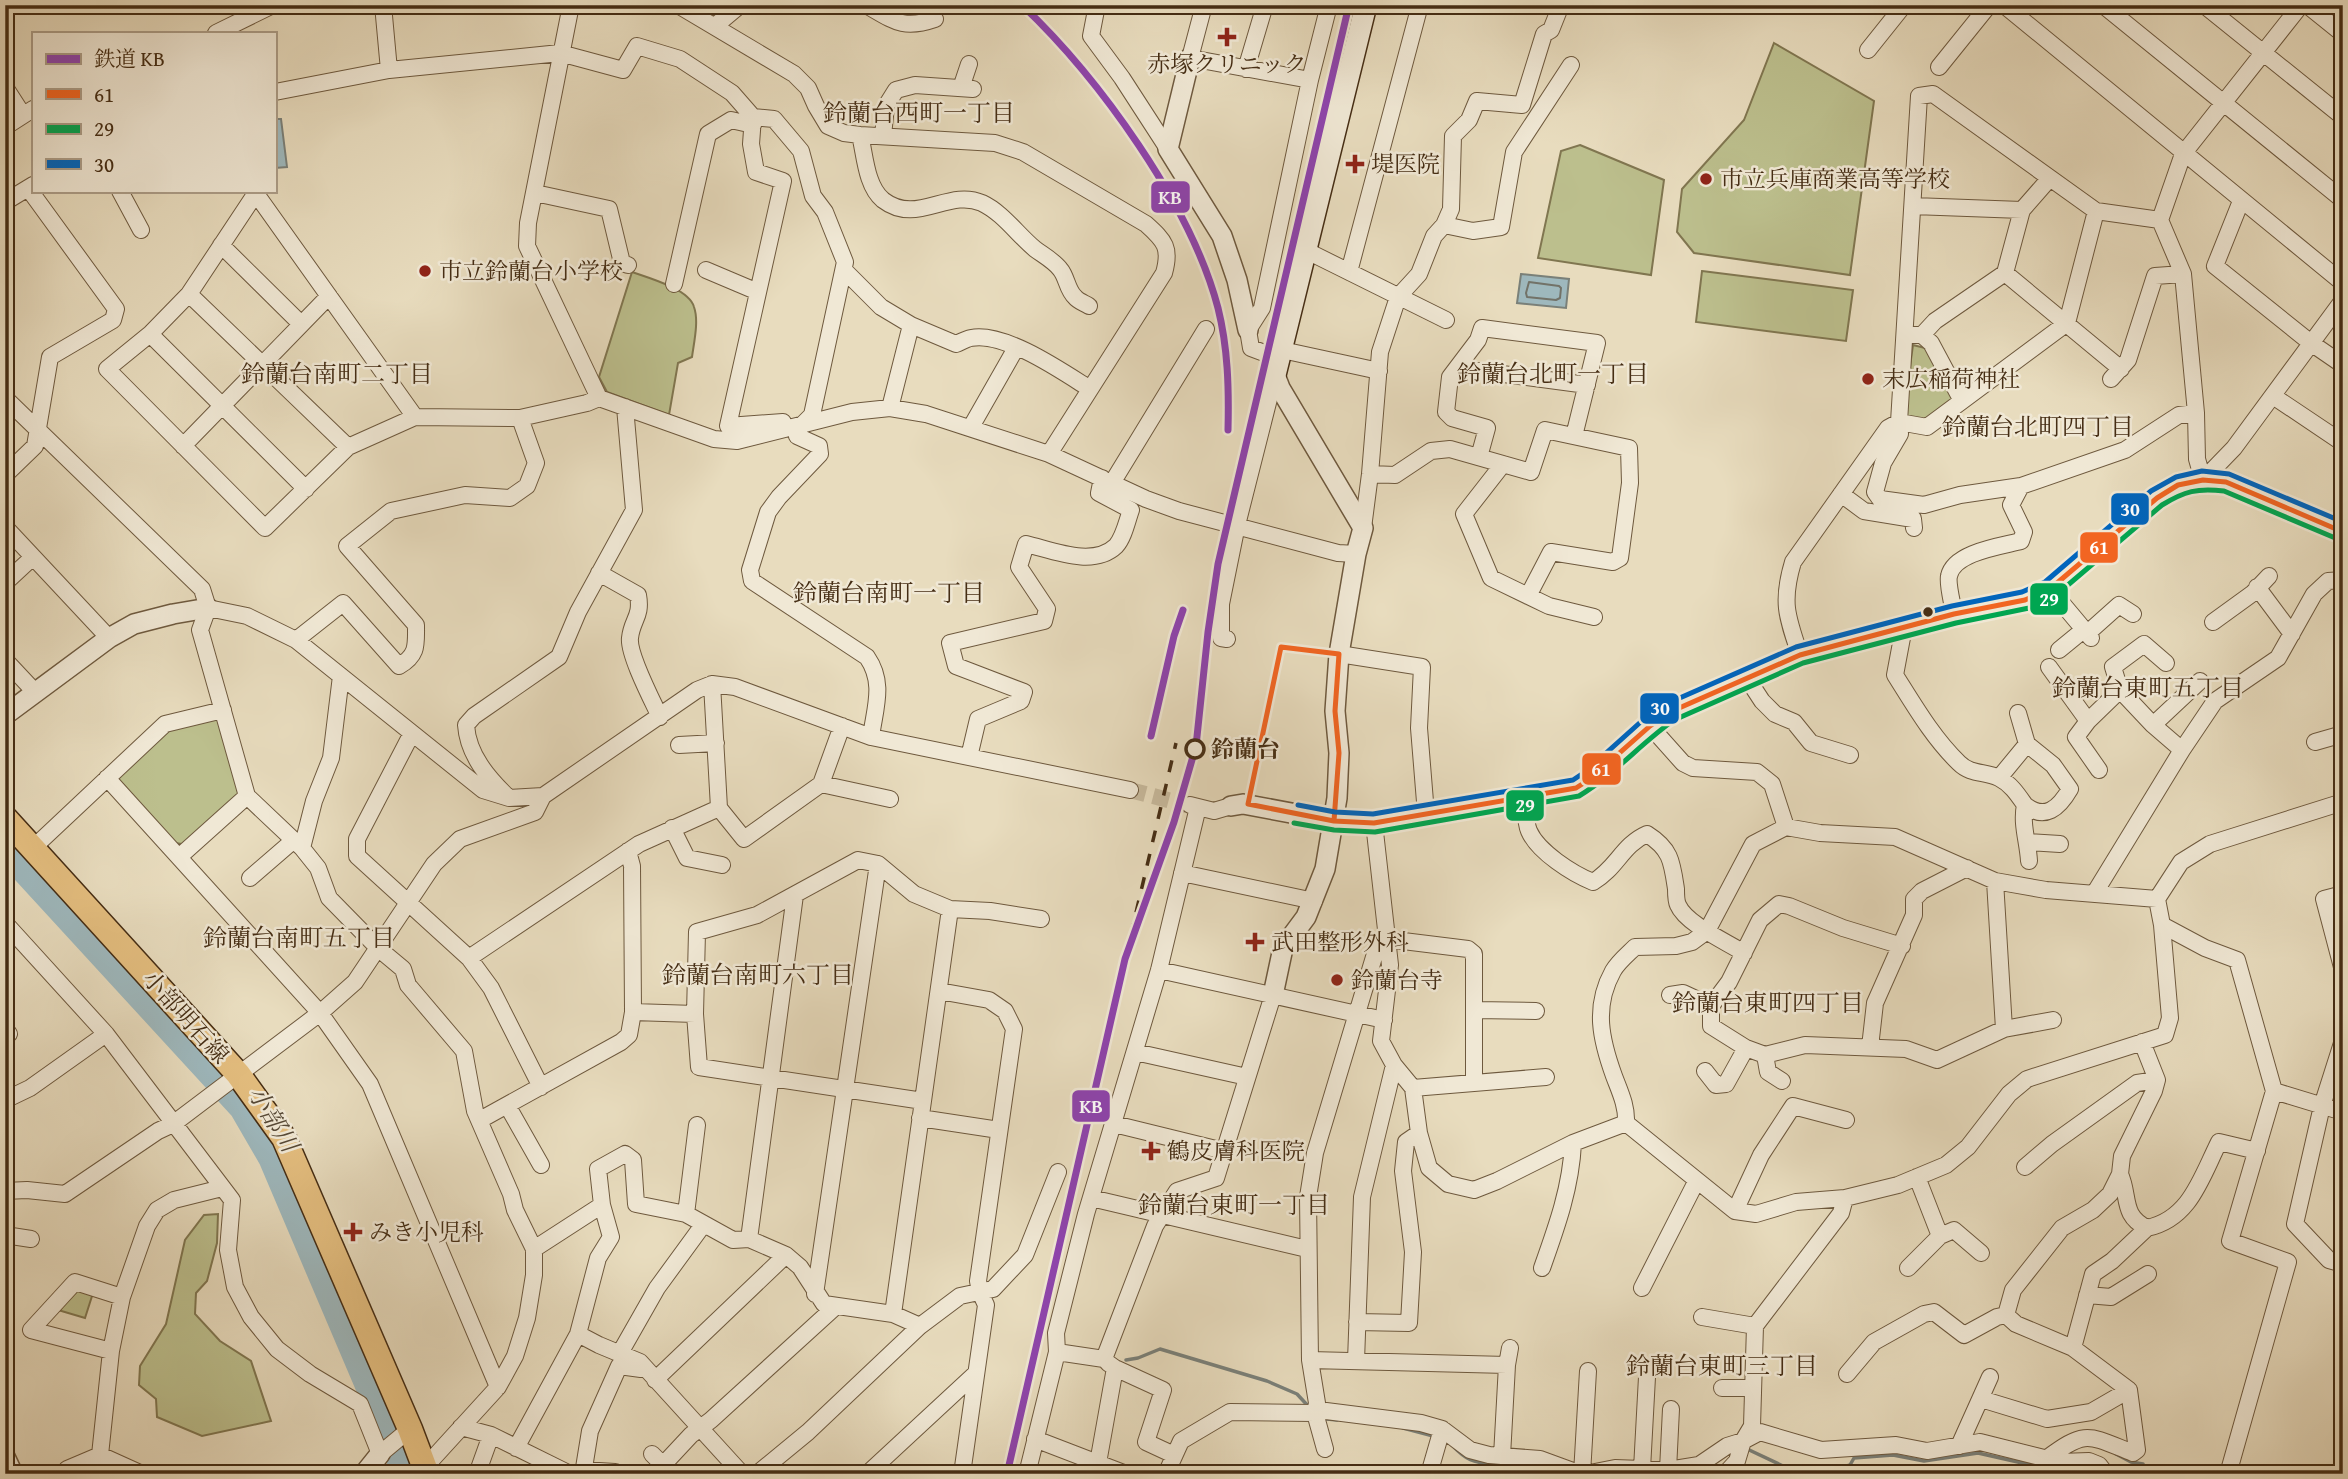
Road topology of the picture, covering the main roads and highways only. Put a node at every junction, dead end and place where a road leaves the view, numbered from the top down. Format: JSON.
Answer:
{"nodes":[{"id":1,"x":1366,"y":5,"type":"edge"},
{"id":2,"x":1279,"y":362,"type":"road end"},
{"id":3,"x":5,"y":818,"type":"edge"},
{"id":4,"x":426,"y":1470,"type":"edge"}],
"edges":[{"from":1,"to":2,"type":"main road"},
{"from":3,"to":4,"type":"main road","name":"小部明石線"}]}
